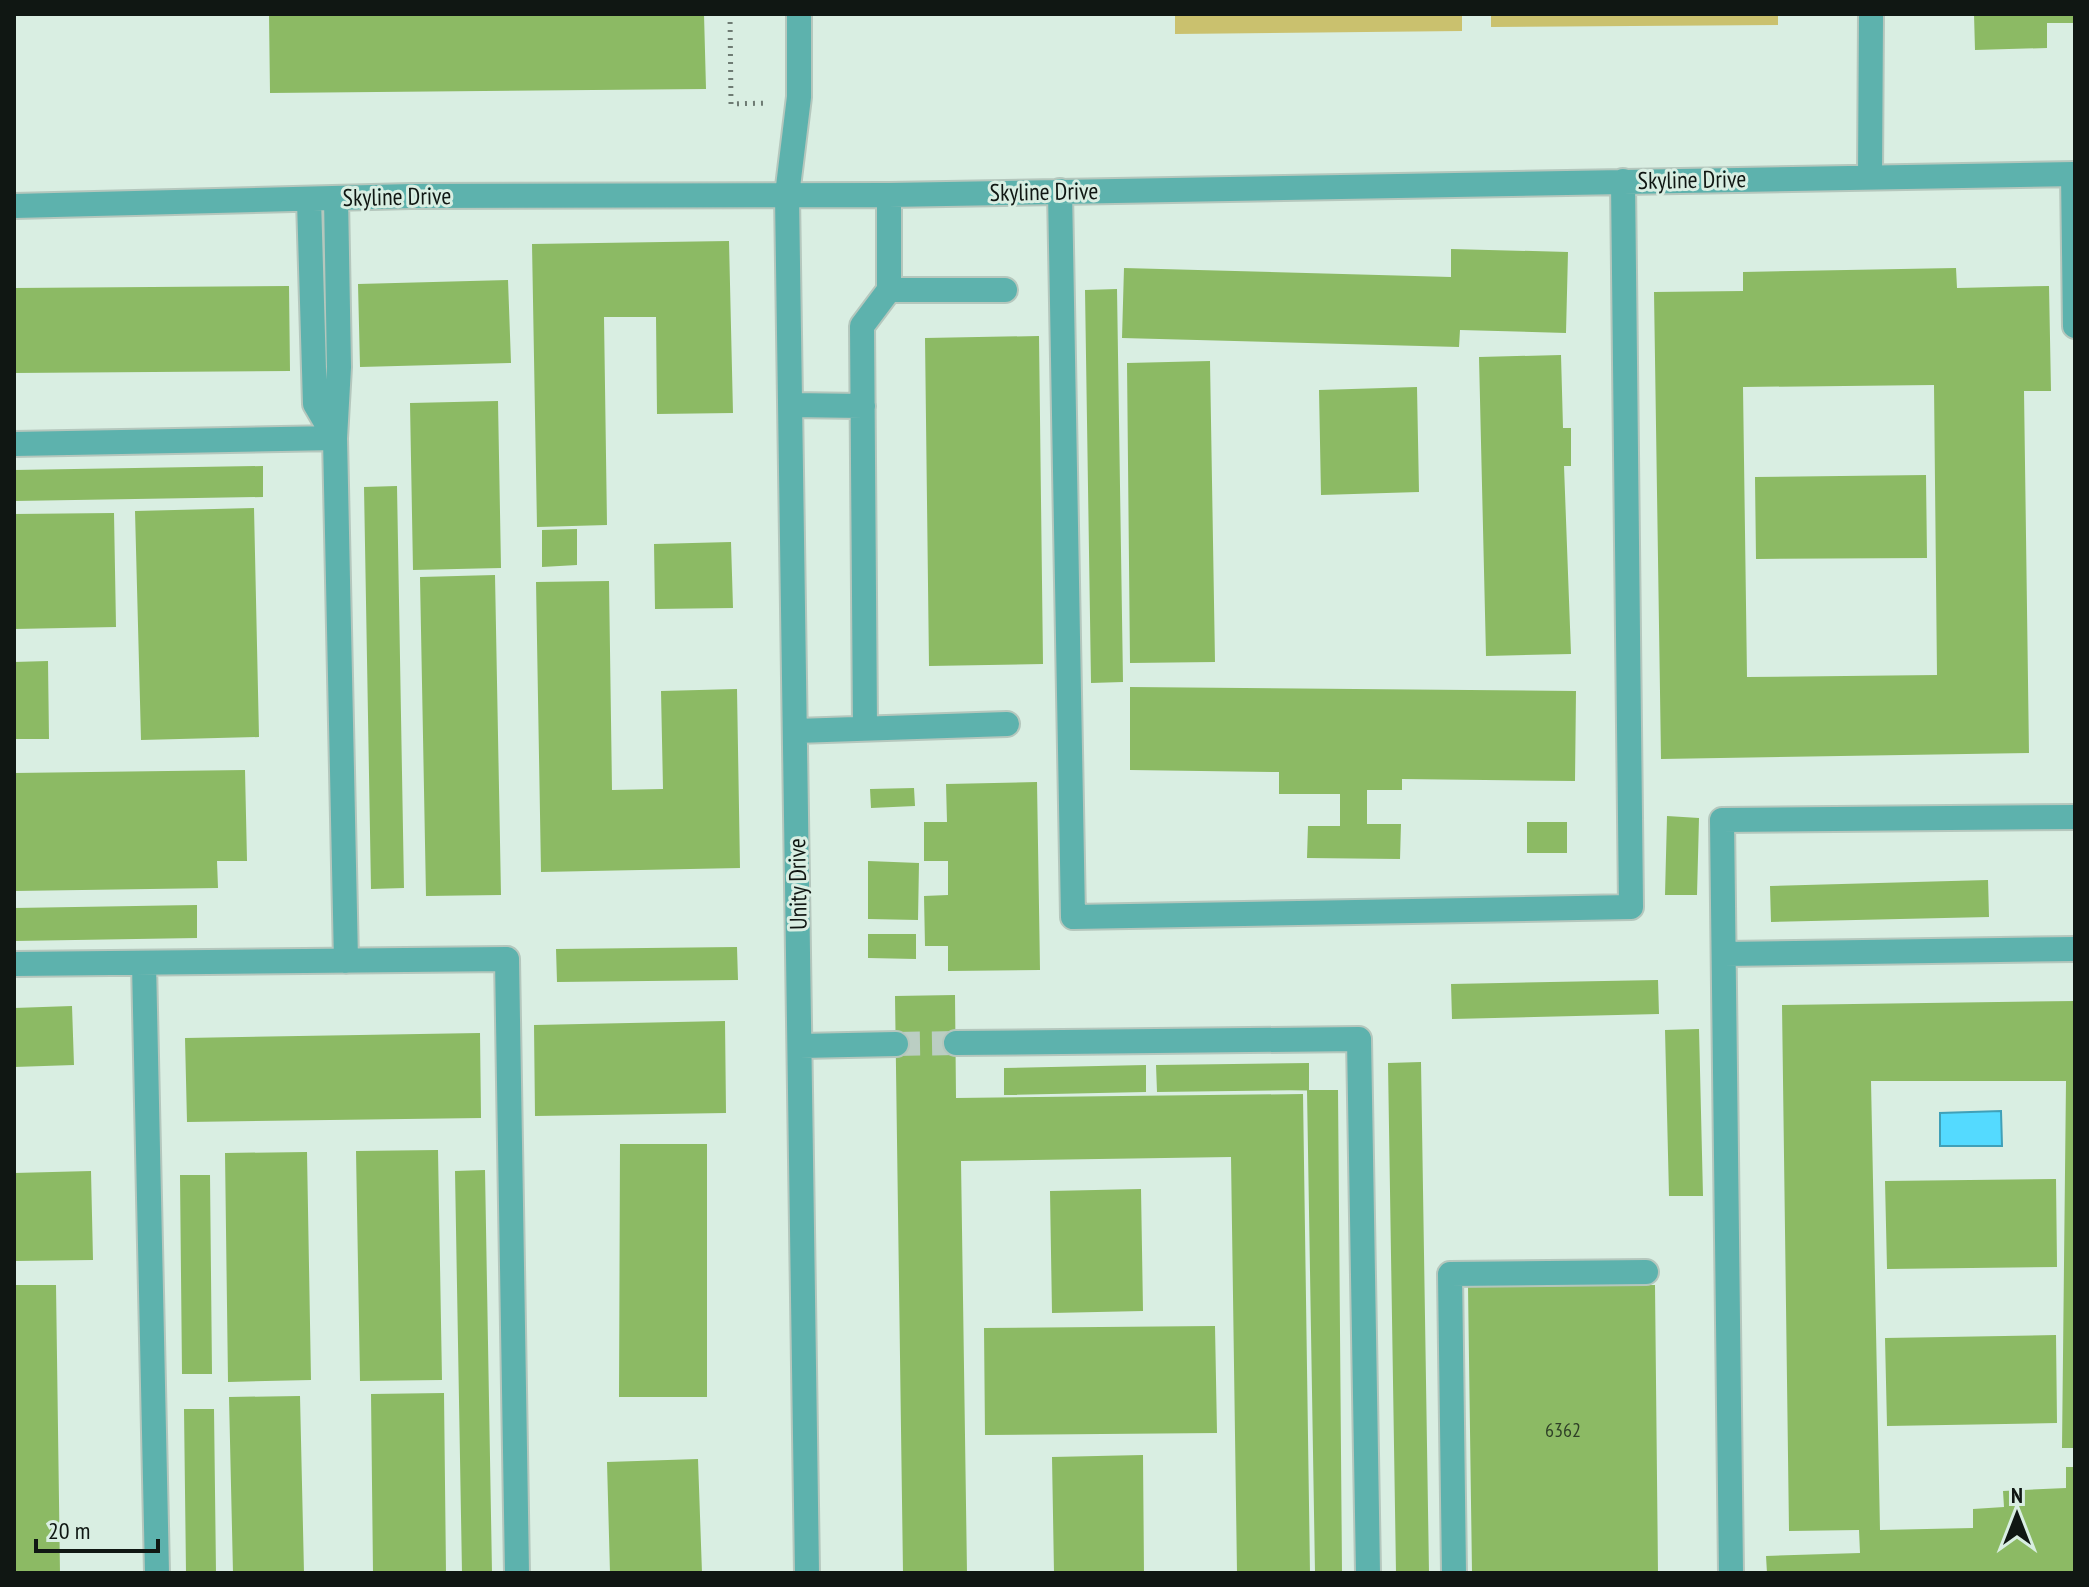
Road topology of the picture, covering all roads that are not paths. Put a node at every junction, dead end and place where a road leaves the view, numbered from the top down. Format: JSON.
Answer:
{"nodes":[{"id":1,"x":799,"y":14,"type":"edge"},
{"id":2,"x":1871,"y":14,"type":"edge"},
{"id":3,"x":2074,"y":174,"type":"edge"},
{"id":4,"x":1870,"y":177,"type":"junction"},
{"id":5,"x":1623,"y":181,"type":"junction"},
{"id":6,"x":1060,"y":191,"type":"junction"},
{"id":7,"x":787,"y":195,"type":"junction"},
{"id":8,"x":889,"y":195,"type":"junction"},
{"id":9,"x":336,"y":198,"type":"junction"},
{"id":10,"x":309,"y":200,"type":"junction"},
{"id":11,"x":14,"y":206,"type":"edge"},
{"id":12,"x":889,"y":290,"type":"junction"},
{"id":13,"x":1005,"y":290,"type":"dead end"},
{"id":14,"x":2075,"y":326,"type":"edge"},
{"id":15,"x":791,"y":405,"type":"junction"},
{"id":16,"x":863,"y":406,"type":"junction"},
{"id":17,"x":335,"y":438,"type":"junction"},
{"id":18,"x":14,"y":444,"type":"edge"},
{"id":19,"x":1007,"y":724,"type":"dead end"},
{"id":20,"x":865,"y":728,"type":"junction"},
{"id":21,"x":796,"y":731,"type":"junction"},
{"id":22,"x":2075,"y":817,"type":"edge"},
{"id":23,"x":2075,"y":949,"type":"edge"},
{"id":24,"x":1724,"y":954,"type":"junction"},
{"id":25,"x":346,"y":961,"type":"junction"},
{"id":26,"x":144,"y":963,"type":"junction"},
{"id":27,"x":14,"y":964,"type":"edge"},
{"id":28,"x":956,"y":1043,"type":"tunnel mouth"},
{"id":29,"x":896,"y":1044,"type":"tunnel mouth"},
{"id":30,"x":800,"y":1046,"type":"junction"},
{"id":31,"x":1646,"y":1272,"type":"dead end"},
{"id":32,"x":157,"y":1573,"type":"edge"},
{"id":33,"x":517,"y":1573,"type":"edge"},
{"id":34,"x":807,"y":1573,"type":"edge"},
{"id":35,"x":1368,"y":1573,"type":"edge"},
{"id":36,"x":1454,"y":1573,"type":"edge"},
{"id":37,"x":1731,"y":1573,"type":"edge"}],
"edges":[{"from":1,"to":7,"type":"street","name":"Unity Drive"},
{"from":2,"to":4,"type":"street"},
{"from":3,"to":4,"type":"street","name":"Skyline Drive"},
{"from":3,"to":14,"type":"street"},
{"from":4,"to":5,"type":"street","name":"Skyline Drive"},
{"from":5,"to":6,"type":"street","name":"Skyline Drive"},
{"from":5,"to":6,"type":"street"},
{"from":6,"to":8,"type":"street","name":"Skyline Drive"},
{"from":7,"to":8,"type":"street","name":"Skyline Drive"},
{"from":7,"to":9,"type":"street","name":"Skyline Drive"},
{"from":7,"to":15,"type":"street","name":"Unity Drive"},
{"from":8,"to":12,"type":"street"},
{"from":9,"to":10,"type":"street","name":"Skyline Drive"},
{"from":9,"to":17,"type":"street"},
{"from":10,"to":11,"type":"street","name":"Skyline Drive"},
{"from":10,"to":17,"type":"street"},
{"from":12,"to":13,"type":"street"},
{"from":12,"to":16,"type":"street"},
{"from":15,"to":16,"type":"street"},
{"from":15,"to":21,"type":"street","name":"Unity Drive"},
{"from":16,"to":20,"type":"street"},
{"from":17,"to":18,"type":"street"},
{"from":17,"to":25,"type":"street"},
{"from":19,"to":20,"type":"street"},
{"from":20,"to":21,"type":"street"},
{"from":21,"to":30,"type":"street","name":"Unity Drive"},
{"from":22,"to":24,"type":"street"},
{"from":23,"to":24,"type":"street"},
{"from":24,"to":37,"type":"street"},
{"from":25,"to":26,"type":"street"},
{"from":25,"to":33,"type":"street"},
{"from":26,"to":27,"type":"street"},
{"from":26,"to":32,"type":"street"},
{"from":28,"to":35,"type":"street"},
{"from":29,"to":30,"type":"street"},
{"from":30,"to":34,"type":"street","name":"Unity Drive"},
{"from":31,"to":36,"type":"street"}]}
